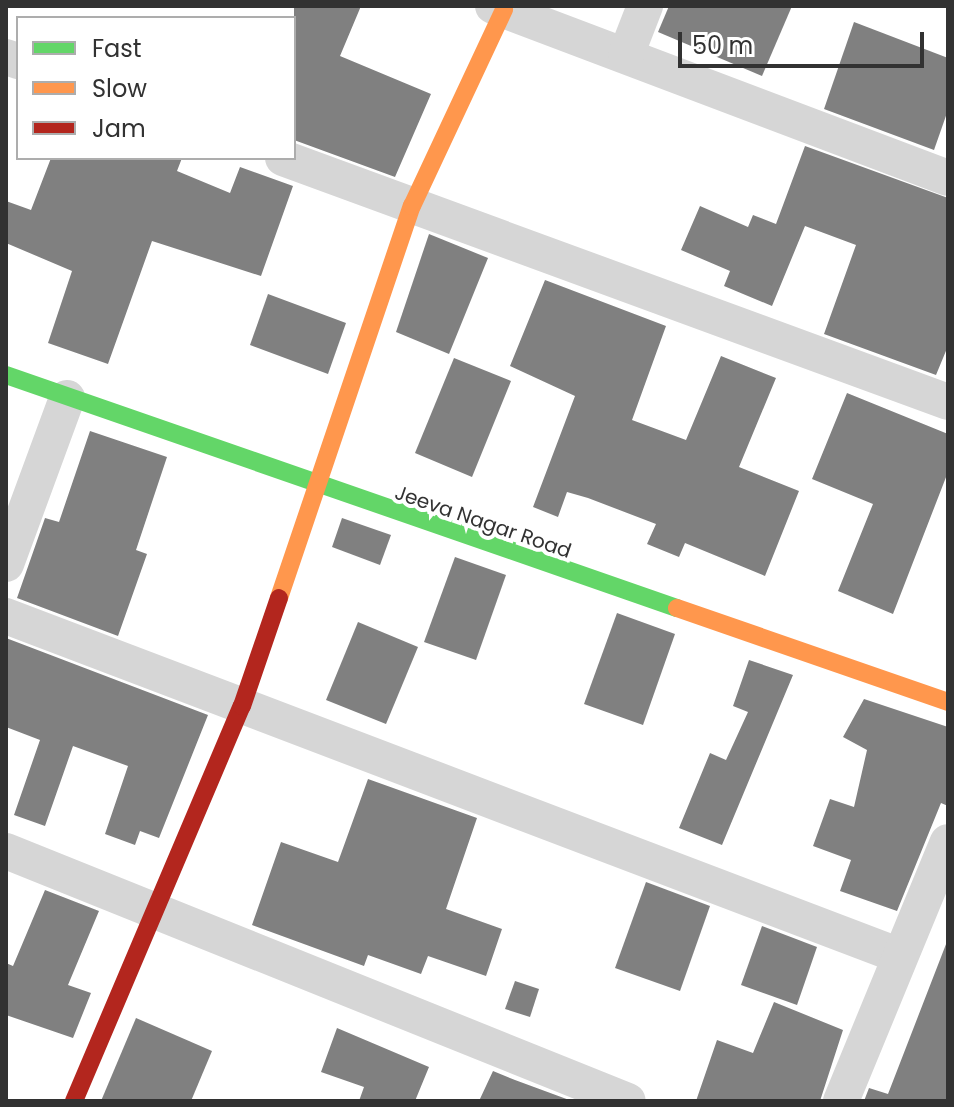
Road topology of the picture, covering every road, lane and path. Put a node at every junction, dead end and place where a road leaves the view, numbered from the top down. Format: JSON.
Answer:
{"nodes":[{"id":1,"x":645,"y":6,"type":"edge"},
{"id":2,"x":498,"y":8,"type":"edge"},
{"id":3,"x":626,"y":55,"type":"junction"},
{"id":4,"x":288,"y":160,"type":"edge"},
{"id":5,"x":948,"y":178,"type":"edge"},
{"id":6,"x":412,"y":206,"type":"junction"},
{"id":7,"x":6,"y":375,"type":"edge"},
{"id":8,"x":67,"y":398,"type":"junction"},
{"id":9,"x":948,"y":402,"type":"edge"},
{"id":10,"x":312,"y":487,"type":"junction"},
{"id":11,"x":6,"y":564,"type":"edge"},
{"id":12,"x":6,"y":616,"type":"edge"},
{"id":13,"x":948,"y":702,"type":"edge"},
{"id":14,"x":242,"y":706,"type":"junction"},
{"id":15,"x":948,"y":842,"type":"edge"},
{"id":16,"x":6,"y":851,"type":"edge"},
{"id":17,"x":156,"y":911,"type":"junction"},
{"id":18,"x":900,"y":956,"type":"junction"},
{"id":19,"x":74,"y":1101,"type":"edge"},
{"id":20,"x":628,"y":1101,"type":"edge"},
{"id":21,"x":841,"y":1101,"type":"edge"}],
"edges":[{"from":1,"to":3,"type":"street"},
{"from":2,"to":3,"type":"street"},
{"from":2,"to":6,"type":"street"},
{"from":3,"to":5,"type":"street"},
{"from":4,"to":6,"type":"street"},
{"from":6,"to":9,"type":"street"},
{"from":6,"to":10,"type":"street"},
{"from":7,"to":8,"type":"street","name":"Jeeva Nagar Road"},
{"from":8,"to":10,"type":"street","name":"Jeeva Nagar Road"},
{"from":8,"to":11,"type":"street"},
{"from":10,"to":13,"type":"street","name":"Jeeva Nagar Road"},
{"from":10,"to":14,"type":"street"},
{"from":12,"to":14,"type":"street"},
{"from":14,"to":17,"type":"street"},
{"from":14,"to":18,"type":"street"},
{"from":15,"to":18,"type":"street"},
{"from":16,"to":17,"type":"street"},
{"from":17,"to":19,"type":"street"},
{"from":17,"to":20,"type":"street"},
{"from":18,"to":21,"type":"street"}]}
